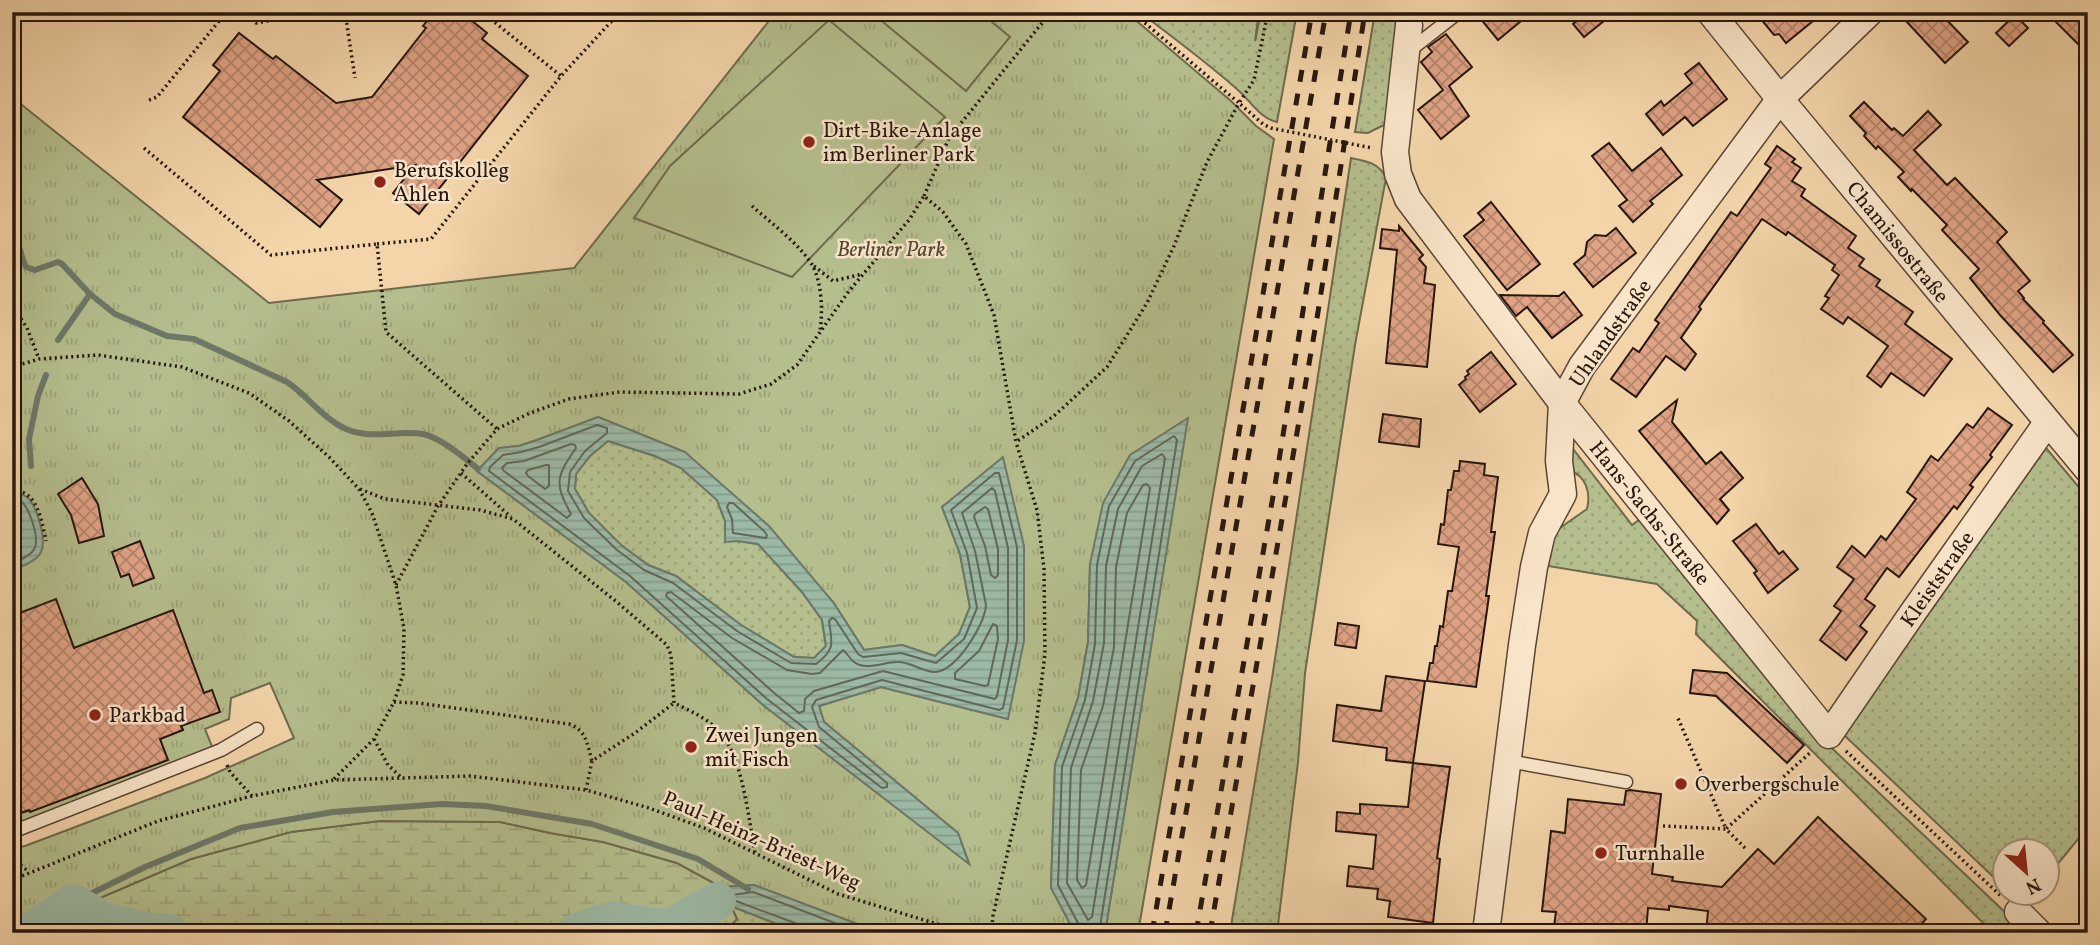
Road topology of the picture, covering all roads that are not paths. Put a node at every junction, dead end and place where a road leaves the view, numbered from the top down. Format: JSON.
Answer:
{"nodes":[{"id":1,"x":1459,"y":12,"type":"edge"},
{"id":2,"x":1710,"y":12,"type":"edge"},
{"id":3,"x":1870,"y":12,"type":"edge"},
{"id":4,"x":1409,"y":25,"type":"dead end"},
{"id":5,"x":1406,"y":53,"type":"junction"},
{"id":6,"x":1780,"y":99,"type":"junction"},
{"id":7,"x":1562,"y":403,"type":"junction"},
{"id":8,"x":2047,"y":423,"type":"junction"},
{"id":9,"x":2088,"y":470,"type":"edge"},
{"id":10,"x":257,"y":729,"type":"dead end"},
{"id":11,"x":1829,"y":735,"type":"joint"},
{"id":12,"x":1508,"y":761,"type":"junction"},
{"id":13,"x":1626,"y":782,"type":"dead end"},
{"id":14,"x":12,"y":832,"type":"edge"},
{"id":15,"x":2018,"y":912,"type":"road end"},
{"id":16,"x":1486,"y":933,"type":"edge"},
{"id":17,"x":2039,"y":933,"type":"edge"}],
"edges":[{"from":1,"to":5,"type":"lane"},
{"from":2,"to":6,"type":"street","name":"Chamissostraße"},
{"from":3,"to":6,"type":"street","name":"Uhlandstraße"},
{"from":4,"to":5,"type":"street","name":"Hans-Sachs-Straße"},
{"from":5,"to":7,"type":"street","name":"Hans-Sachs-Straße"},
{"from":6,"to":7,"type":"street","name":"Uhlandstraße"},
{"from":6,"to":8,"type":"street","name":"Chamissostraße"},
{"from":7,"to":11,"type":"street","name":"Hans-Sachs-Straße"},
{"from":7,"to":12,"type":"street","name":"Uhlandstraße"},
{"from":8,"to":9,"type":"street","name":"Chamissostraße"},
{"from":8,"to":11,"type":"street","name":"Kleiststraße"},
{"from":10,"to":14,"type":"lane"},
{"from":12,"to":13,"type":"lane"},
{"from":12,"to":16,"type":"street","name":"Uhlandstraße"},
{"from":15,"to":17,"type":"street"}]}
